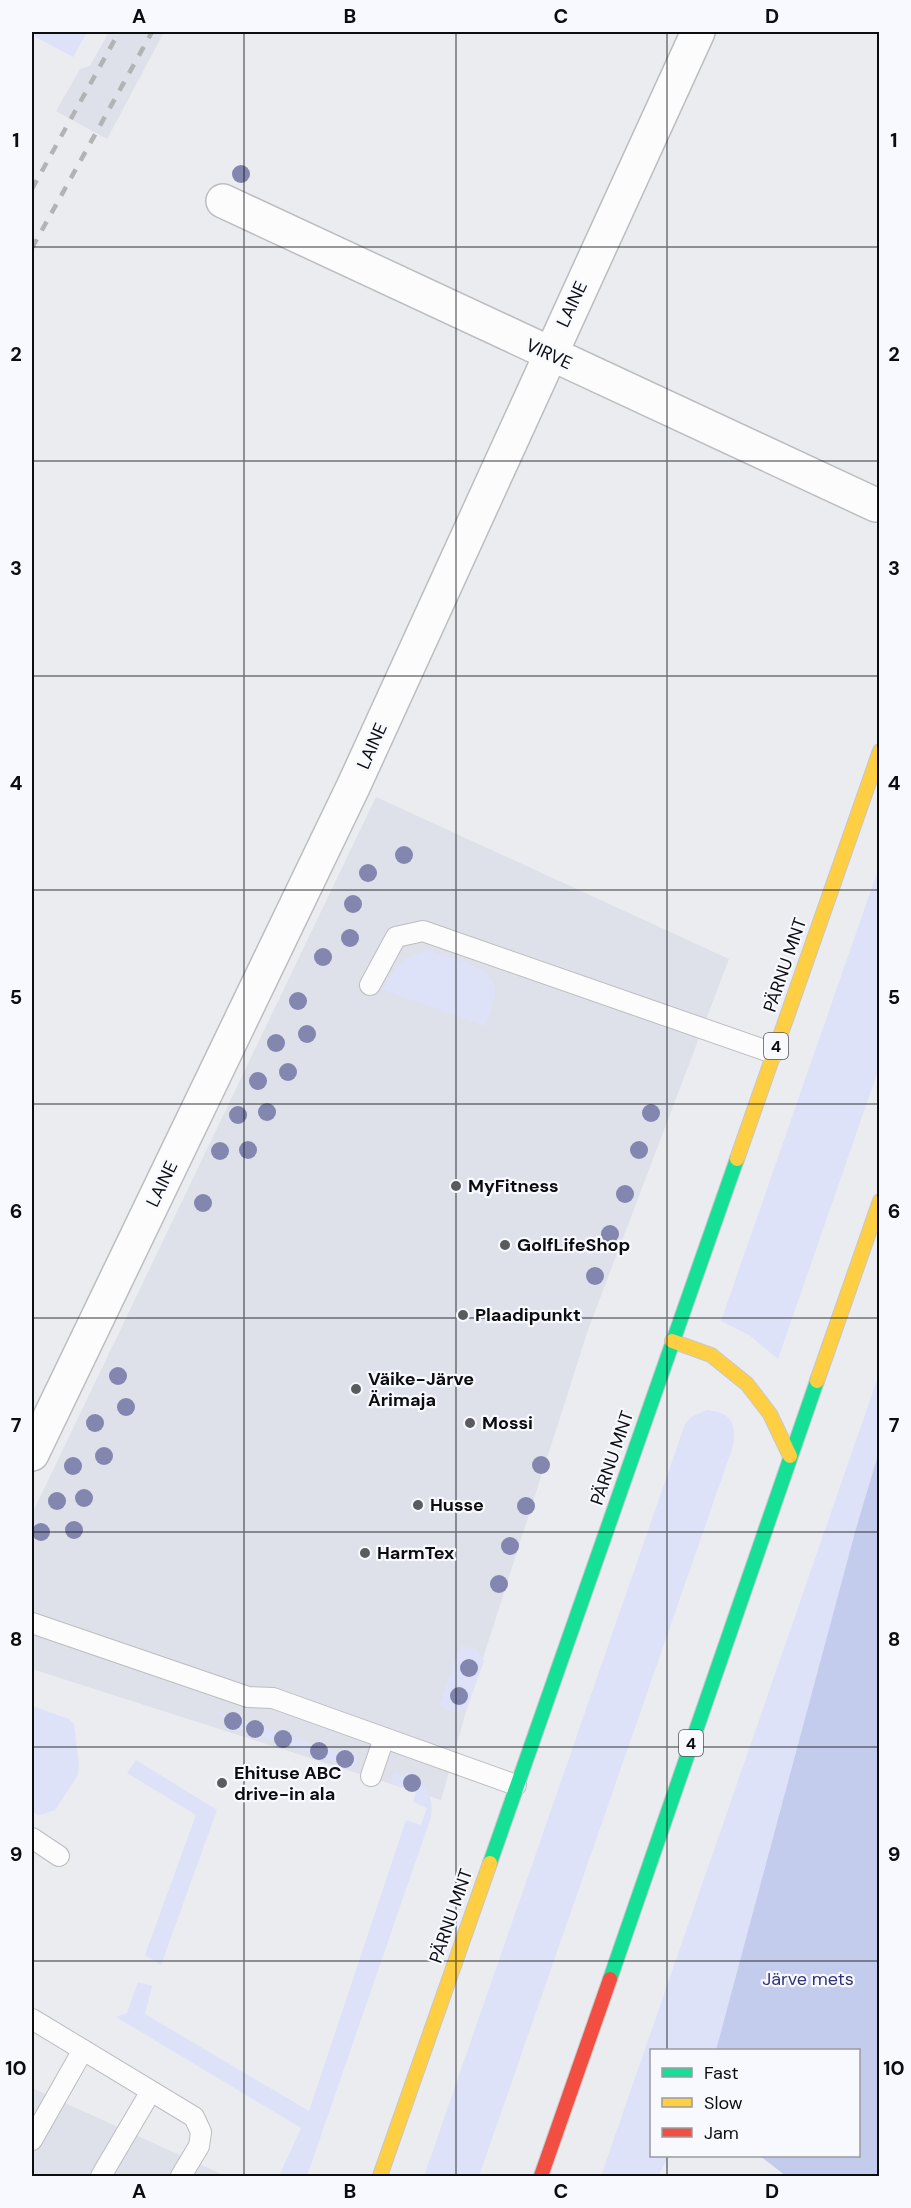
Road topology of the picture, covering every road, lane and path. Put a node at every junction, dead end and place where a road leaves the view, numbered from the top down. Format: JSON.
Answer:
{"nodes":[{"id":1,"x":698,"y":32,"type":"edge"},
{"id":2,"x":223,"y":201,"type":"dead end"},
{"id":3,"x":549,"y":354,"type":"junction"},
{"id":4,"x":876,"y":505,"type":"dead end"},
{"id":5,"x":879,"y":751,"type":"edge"},
{"id":6,"x":370,"y":985,"type":"dead end"},
{"id":7,"x":773,"y":1053,"type":"junction"},
{"id":8,"x":879,"y":1201,"type":"edge"},
{"id":9,"x":672,"y":1341,"type":"junction"},
{"id":10,"x":32,"y":1454,"type":"edge"},
{"id":11,"x":790,"y":1456,"type":"junction"},
{"id":12,"x":32,"y":1623,"type":"edge"},
{"id":13,"x":384,"y":1738,"type":"junction"},
{"id":14,"x":371,"y":1776,"type":"dead end"},
{"id":15,"x":516,"y":1785,"type":"junction"},
{"id":16,"x":32,"y":1838,"type":"edge"},
{"id":17,"x":59,"y":1856,"type":"dead end"},
{"id":18,"x":32,"y":2019,"type":"edge"},
{"id":19,"x":83,"y":2050,"type":"junction"},
{"id":20,"x":151,"y":2091,"type":"junction"},
{"id":21,"x":32,"y":2140,"type":"edge"},
{"id":22,"x":101,"y":2176,"type":"edge"},
{"id":23,"x":181,"y":2176,"type":"edge"},
{"id":24,"x":380,"y":2176,"type":"edge"},
{"id":25,"x":541,"y":2176,"type":"edge"}],
"edges":[{"from":1,"to":3,"type":"street","name":"LAINE"},
{"from":2,"to":3,"type":"street","name":"VIRVE"},
{"from":3,"to":4,"type":"street","name":"VIRVE"},
{"from":3,"to":10,"type":"street","name":"LAINE"},
{"from":5,"to":7,"type":"highway","name":"PÄRNU MNT","number":"4"},
{"from":6,"to":7,"type":"lane"},
{"from":7,"to":9,"type":"highway","name":"PÄRNU MNT","number":"4"},
{"from":8,"to":11,"type":"highway","number":"4"},
{"from":9,"to":11,"type":"highway"},
{"from":9,"to":15,"type":"highway","name":"PÄRNU MNT","number":"4"},
{"from":11,"to":25,"type":"highway","number":"4"},
{"from":12,"to":13,"type":"lane"},
{"from":13,"to":14,"type":"lane"},
{"from":13,"to":15,"type":"lane"},
{"from":15,"to":24,"type":"highway","name":"PÄRNU MNT","number":"4"},
{"from":16,"to":17,"type":"lane"},
{"from":18,"to":19,"type":"lane"},
{"from":19,"to":20,"type":"lane"},
{"from":19,"to":21,"type":"lane"},
{"from":20,"to":22,"type":"lane"},
{"from":20,"to":23,"type":"lane"}]}
